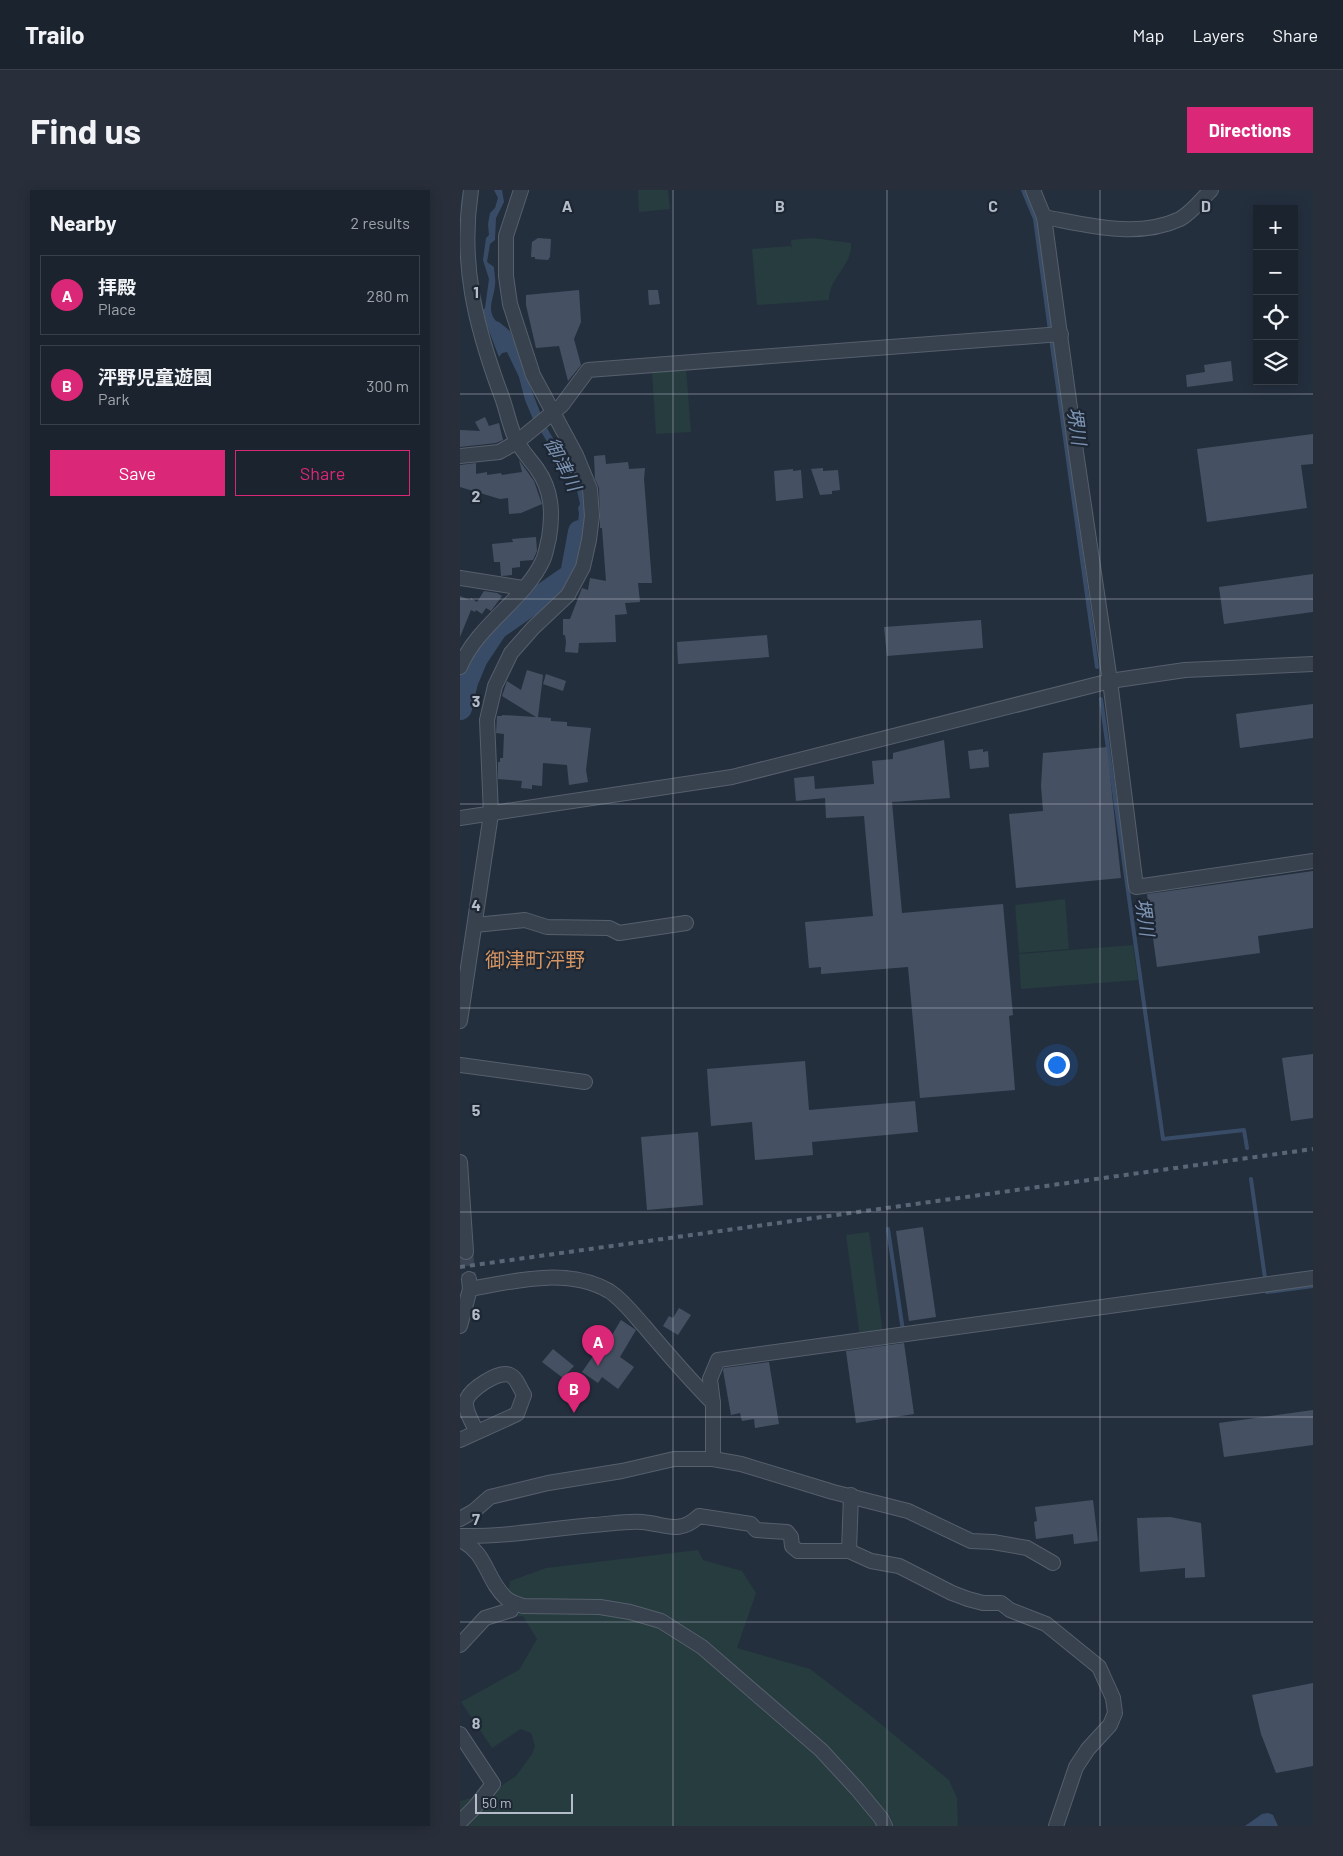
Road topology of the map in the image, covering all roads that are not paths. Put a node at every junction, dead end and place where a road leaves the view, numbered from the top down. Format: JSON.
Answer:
{"nodes":[{"id":1,"x":471,"y":190,"type":"edge"},
{"id":2,"x":520,"y":190,"type":"edge"},
{"id":3,"x":1033,"y":190,"type":"edge"},
{"id":4,"x":1211,"y":190,"type":"edge"},
{"id":5,"x":1044,"y":217,"type":"junction"},
{"id":6,"x":1052,"y":335,"type":"junction"},
{"id":7,"x":551,"y":414,"type":"junction"},
{"id":8,"x":520,"y":439,"type":"junction"},
{"id":9,"x":460,"y":456,"type":"edge"},
{"id":10,"x":460,"y":578,"type":"edge"},
{"id":11,"x":523,"y":588,"type":"junction"},
{"id":12,"x":1313,"y":664,"type":"edge"},
{"id":13,"x":460,"y":667,"type":"edge"},
{"id":14,"x":1110,"y":681,"type":"junction"},
{"id":15,"x":490,"y":814,"type":"junction"},
{"id":16,"x":460,"y":818,"type":"edge"},
{"id":17,"x":1313,"y":861,"type":"edge"},
{"id":18,"x":686,"y":923,"type":"dead end"},
{"id":19,"x":475,"y":925,"type":"junction"},
{"id":20,"x":460,"y":1021,"type":"edge"},
{"id":21,"x":460,"y":1065,"type":"edge"},
{"id":22,"x":585,"y":1082,"type":"dead end"},
{"id":23,"x":460,"y":1162,"type":"edge"},
{"id":24,"x":466,"y":1252,"type":"tunnel mouth"},
{"id":25,"x":1313,"y":1278,"type":"edge"},
{"id":26,"x":460,"y":1326,"type":"edge"},
{"id":27,"x":713,"y":1403,"type":"junction"},
{"id":28,"x":477,"y":1432,"type":"junction"},
{"id":29,"x":460,"y":1440,"type":"edge"},
{"id":30,"x":713,"y":1459,"type":"junction"},
{"id":31,"x":851,"y":1496,"type":"junction"},
{"id":32,"x":460,"y":1519,"type":"edge"},
{"id":33,"x":460,"y":1536,"type":"edge"},
{"id":34,"x":460,"y":1540,"type":"edge"},
{"id":35,"x":849,"y":1550,"type":"junction"},
{"id":36,"x":1053,"y":1563,"type":"dead end"},
{"id":37,"x":513,"y":1602,"type":"junction"},
{"id":38,"x":461,"y":1642,"type":"edge"},
{"id":39,"x":460,"y":1734,"type":"edge"},
{"id":40,"x":460,"y":1822,"type":"edge"},
{"id":41,"x":886,"y":1826,"type":"edge"},
{"id":42,"x":1056,"y":1826,"type":"edge"}],
"edges":[{"from":1,"to":8,"type":"street"},
{"from":2,"to":7,"type":"street"},
{"from":3,"to":5,"type":"street"},
{"from":4,"to":5,"type":"street"},
{"from":5,"to":6,"type":"street"},
{"from":6,"to":7,"type":"street"},
{"from":6,"to":14,"type":"street"},
{"from":7,"to":8,"type":"street"},
{"from":7,"to":15,"type":"street"},
{"from":8,"to":9,"type":"street"},
{"from":8,"to":11,"type":"street"},
{"from":10,"to":11,"type":"street"},
{"from":11,"to":13,"type":"street"},
{"from":12,"to":14,"type":"street"},
{"from":14,"to":15,"type":"street"},
{"from":14,"to":17,"type":"street"},
{"from":15,"to":16,"type":"street"},
{"from":15,"to":19,"type":"street"},
{"from":18,"to":19,"type":"street"},
{"from":19,"to":20,"type":"street"},
{"from":21,"to":22,"type":"street"},
{"from":23,"to":24,"type":"street"},
{"from":25,"to":27,"type":"street"},
{"from":26,"to":27,"type":"street"},
{"from":27,"to":30,"type":"street"},
{"from":28,"to":28,"type":"street"},
{"from":28,"to":29,"type":"street"},
{"from":30,"to":31,"type":"street"},
{"from":30,"to":32,"type":"street"},
{"from":31,"to":35,"type":"street"},
{"from":31,"to":36,"type":"street"},
{"from":33,"to":35,"type":"street"},
{"from":34,"to":37,"type":"street"},
{"from":35,"to":42,"type":"street"},
{"from":37,"to":38,"type":"street"},
{"from":37,"to":41,"type":"street"},
{"from":39,"to":40,"type":"street"}]}
